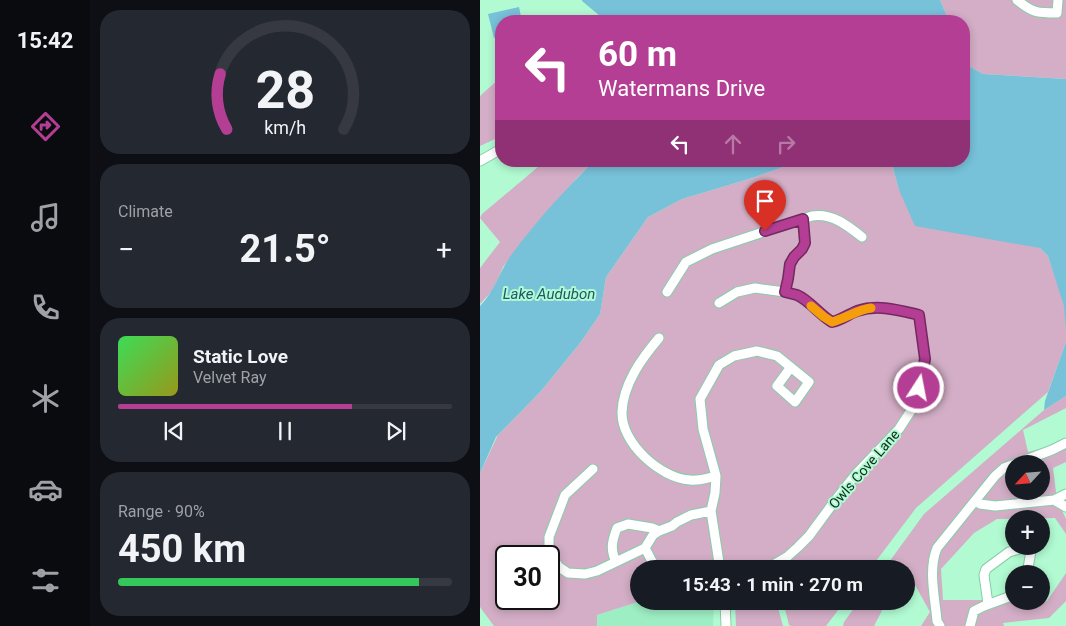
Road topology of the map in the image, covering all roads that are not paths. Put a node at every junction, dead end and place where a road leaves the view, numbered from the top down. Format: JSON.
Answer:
{"nodes":[{"id":1,"x":1017,"y":0,"type":"edge"},
{"id":2,"x":1058,"y":0,"type":"edge"},
{"id":3,"x":1062,"y":14,"type":"edge"},
{"id":4,"x":495,"y":152,"type":"edge"},
{"id":5,"x":480,"y":161,"type":"edge"},
{"id":6,"x":803,"y":219,"type":"junction"},
{"id":7,"x":862,"y":237,"type":"dead end"},
{"id":8,"x":667,"y":292,"type":"dead end"},
{"id":9,"x":785,"y":292,"type":"junction"},
{"id":10,"x":719,"y":302,"type":"dead end"},
{"id":11,"x":658,"y":338,"type":"dead end"},
{"id":12,"x":792,"y":367,"type":"dead end"},
{"id":13,"x":1066,"y":443,"type":"edge"},
{"id":14,"x":593,"y":469,"type":"dead end"},
{"id":15,"x":716,"y":476,"type":"junction"},
{"id":16,"x":1066,"y":494,"type":"edge"},
{"id":17,"x":1054,"y":500,"type":"junction"},
{"id":18,"x":975,"y":501,"type":"junction"},
{"id":19,"x":1066,"y":507,"type":"edge"},
{"id":20,"x":711,"y":511,"type":"junction"},
{"id":21,"x":659,"y":531,"type":"junction"},
{"id":22,"x":645,"y":548,"type":"junction"},
{"id":23,"x":651,"y":560,"type":"edge"},
{"id":24,"x":718,"y":560,"type":"edge"},
{"id":25,"x":782,"y":560,"type":"edge"},
{"id":26,"x":616,"y":562,"type":"junction"},
{"id":27,"x":1029,"y":565,"type":"edge"},
{"id":28,"x":1005,"y":597,"type":"edge"},
{"id":29,"x":988,"y":604,"type":"junction"},
{"id":30,"x":725,"y":610,"type":"edge"},
{"id":31,"x":726,"y":626,"type":"edge"},
{"id":32,"x":940,"y":626,"type":"edge"},
{"id":33,"x":970,"y":626,"type":"edge"}],
"edges":[{"from":1,"to":3,"type":"street"},
{"from":2,"to":3,"type":"street"},
{"from":4,"to":5,"type":"street"},
{"from":6,"to":7,"type":"street"},
{"from":6,"to":8,"type":"street"},
{"from":6,"to":9,"type":"street"},
{"from":9,"to":10,"type":"street"},
{"from":9,"to":25,"type":"street","name":"Owls Cove Lane"},
{"from":11,"to":15,"type":"street"},
{"from":12,"to":15,"type":"street"},
{"from":13,"to":18,"type":"street"},
{"from":14,"to":26,"type":"street"},
{"from":15,"to":20,"type":"street"},
{"from":16,"to":17,"type":"street"},
{"from":17,"to":18,"type":"street"},
{"from":17,"to":19,"type":"street"},
{"from":18,"to":32,"type":"street"},
{"from":20,"to":21,"type":"street"},
{"from":20,"to":24,"type":"street"},
{"from":21,"to":22,"type":"street"},
{"from":21,"to":26,"type":"street"},
{"from":22,"to":23,"type":"street"},
{"from":22,"to":26,"type":"street"},
{"from":27,"to":29,"type":"street"},
{"from":28,"to":29,"type":"street"},
{"from":29,"to":33,"type":"street"},
{"from":30,"to":31,"type":"street"}]}
